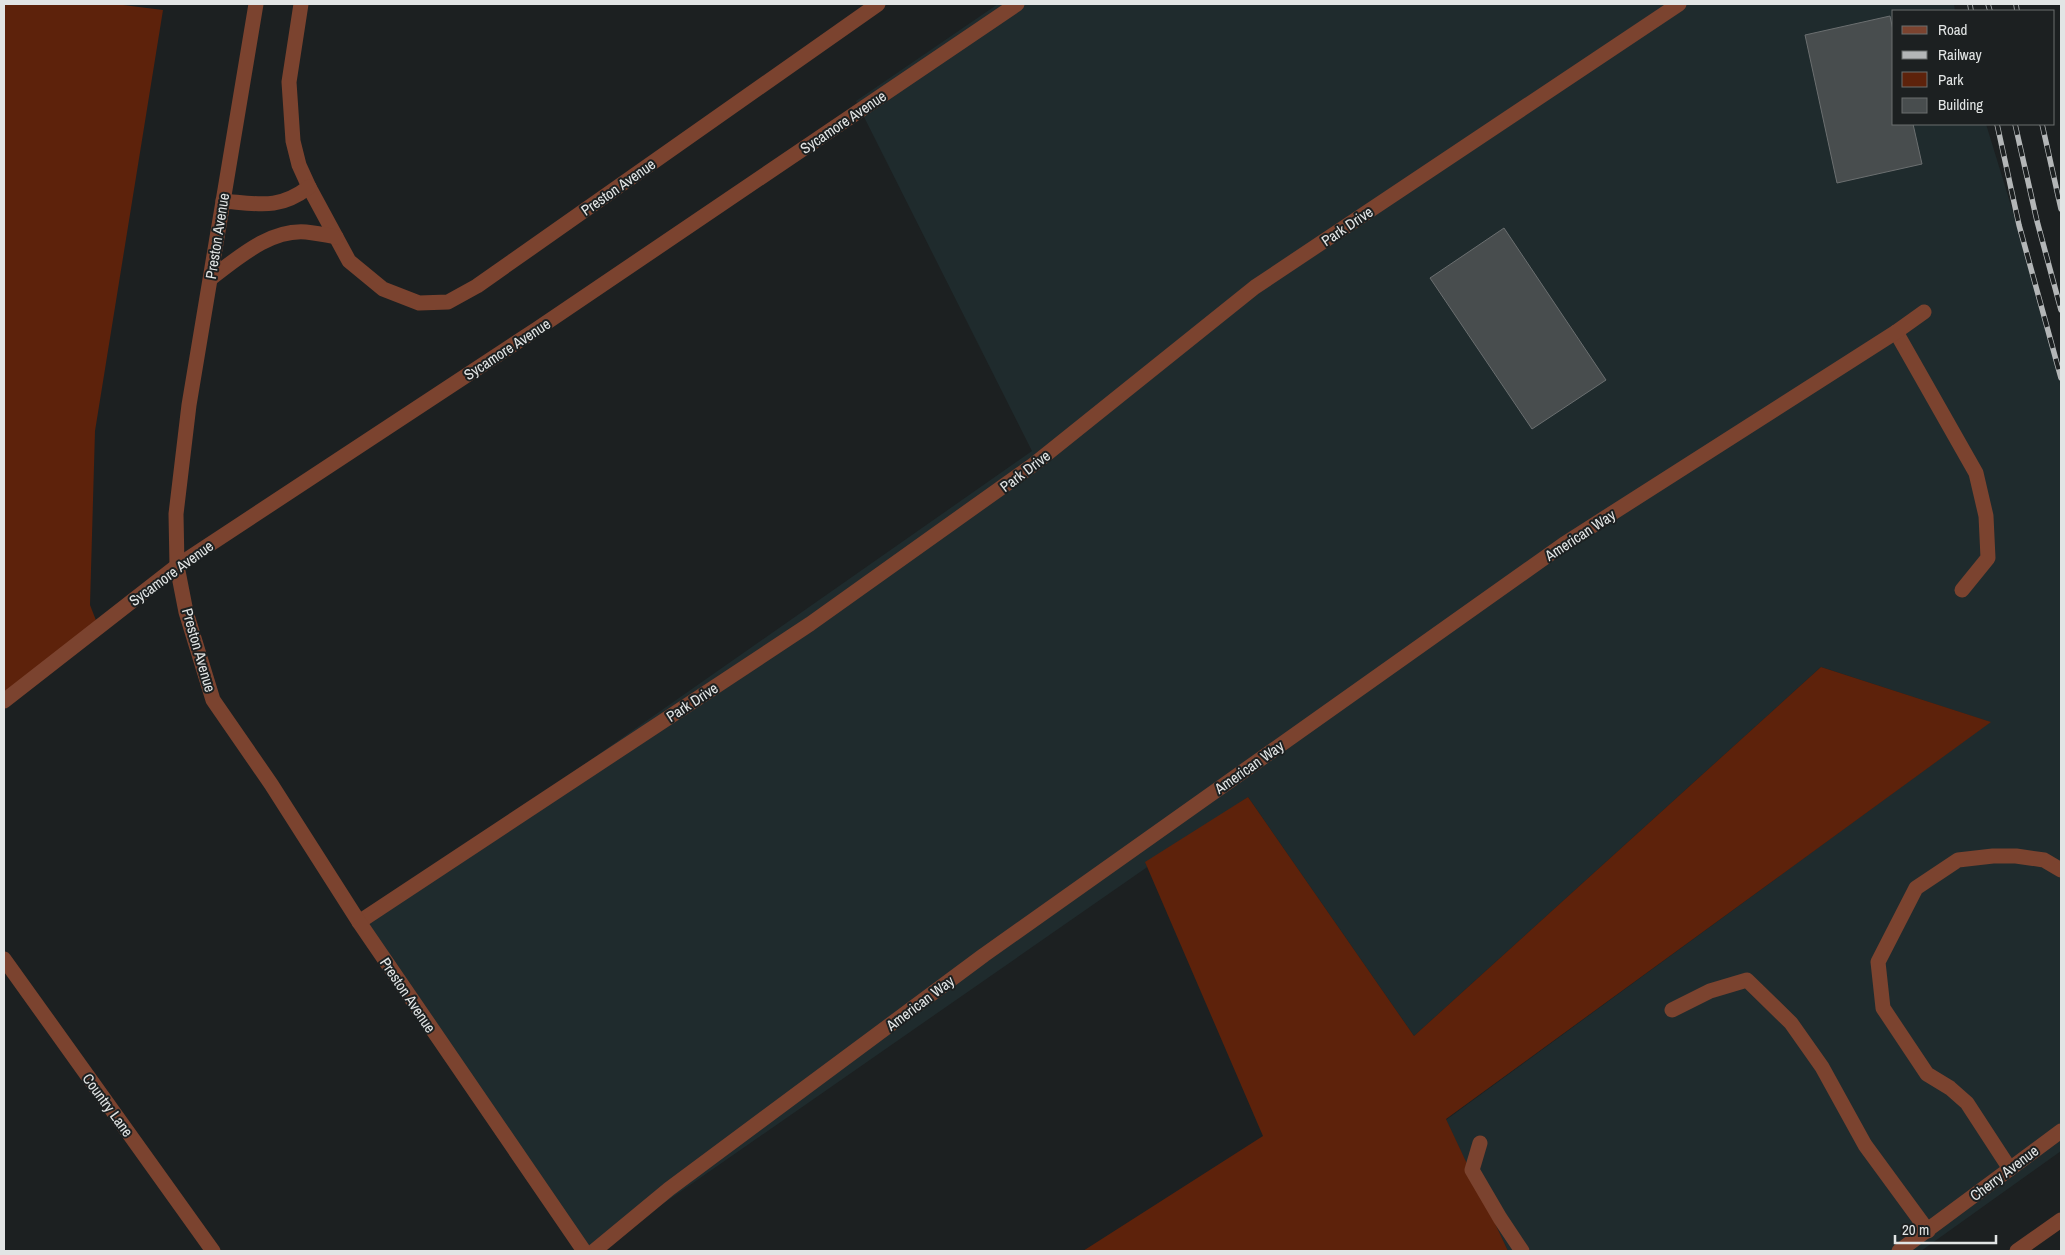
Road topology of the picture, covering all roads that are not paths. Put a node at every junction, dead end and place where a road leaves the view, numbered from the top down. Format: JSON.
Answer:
{"nodes":[{"id":1,"x":256,"y":4,"type":"edge"},
{"id":2,"x":301,"y":4,"type":"edge"},
{"id":3,"x":878,"y":4,"type":"edge"},
{"id":4,"x":1017,"y":4,"type":"edge"},
{"id":5,"x":1679,"y":4,"type":"edge"},
{"id":6,"x":309,"y":187,"type":"junction"},
{"id":7,"x":223,"y":201,"type":"junction"},
{"id":8,"x":336,"y":237,"type":"junction"},
{"id":9,"x":211,"y":278,"type":"junction"},
{"id":10,"x":1924,"y":312,"type":"dead end"},
{"id":11,"x":1896,"y":332,"type":"junction"},
{"id":12,"x":177,"y":566,"type":"junction"},
{"id":13,"x":1962,"y":590,"type":"dead end"},
{"id":14,"x":4,"y":701,"type":"edge"},
{"id":15,"x":2061,"y":870,"type":"edge"},
{"id":16,"x":359,"y":922,"type":"junction"},
{"id":17,"x":4,"y":959,"type":"edge"},
{"id":18,"x":1672,"y":1010,"type":"dead end"},
{"id":19,"x":2061,"y":1131,"type":"edge"},
{"id":20,"x":1480,"y":1143,"type":"dead end"},
{"id":21,"x":2010,"y":1169,"type":"junction"},
{"id":22,"x":2061,"y":1220,"type":"edge"},
{"id":23,"x":1928,"y":1231,"type":"junction"},
{"id":24,"x":213,"y":1251,"type":"edge"},
{"id":25,"x":584,"y":1251,"type":"edge"},
{"id":26,"x":594,"y":1251,"type":"edge"},
{"id":27,"x":1522,"y":1251,"type":"edge"},
{"id":28,"x":1898,"y":1251,"type":"edge"},
{"id":29,"x":2017,"y":1251,"type":"edge"}],
"edges":[{"from":1,"to":7,"type":"street","name":"Preston Avenue"},
{"from":2,"to":6,"type":"street","name":"Preston Avenue"},
{"from":3,"to":8,"type":"street","name":"Preston Avenue"},
{"from":4,"to":12,"type":"street","name":"Sycamore Avenue"},
{"from":5,"to":16,"type":"street","name":"Park Drive"},
{"from":6,"to":7,"type":"street"},
{"from":6,"to":8,"type":"street","name":"Preston Avenue"},
{"from":7,"to":9,"type":"street","name":"Preston Avenue"},
{"from":8,"to":9,"type":"street"},
{"from":9,"to":12,"type":"street","name":"Preston Avenue"},
{"from":10,"to":11,"type":"street","name":"American Way"},
{"from":11,"to":13,"type":"street"},
{"from":11,"to":26,"type":"street","name":"American Way"},
{"from":12,"to":14,"type":"street","name":"Sycamore Avenue"},
{"from":12,"to":16,"type":"street","name":"Preston Avenue"},
{"from":15,"to":21,"type":"street"},
{"from":16,"to":25,"type":"street","name":"Preston Avenue"},
{"from":17,"to":24,"type":"street","name":"Country Lane"},
{"from":18,"to":23,"type":"street"},
{"from":19,"to":21,"type":"street","name":"Cherry Avenue"},
{"from":20,"to":27,"type":"street"},
{"from":21,"to":23,"type":"street","name":"Cherry Avenue"},
{"from":22,"to":29,"type":"street"},
{"from":23,"to":28,"type":"street","name":"Cherry Avenue"}]}
